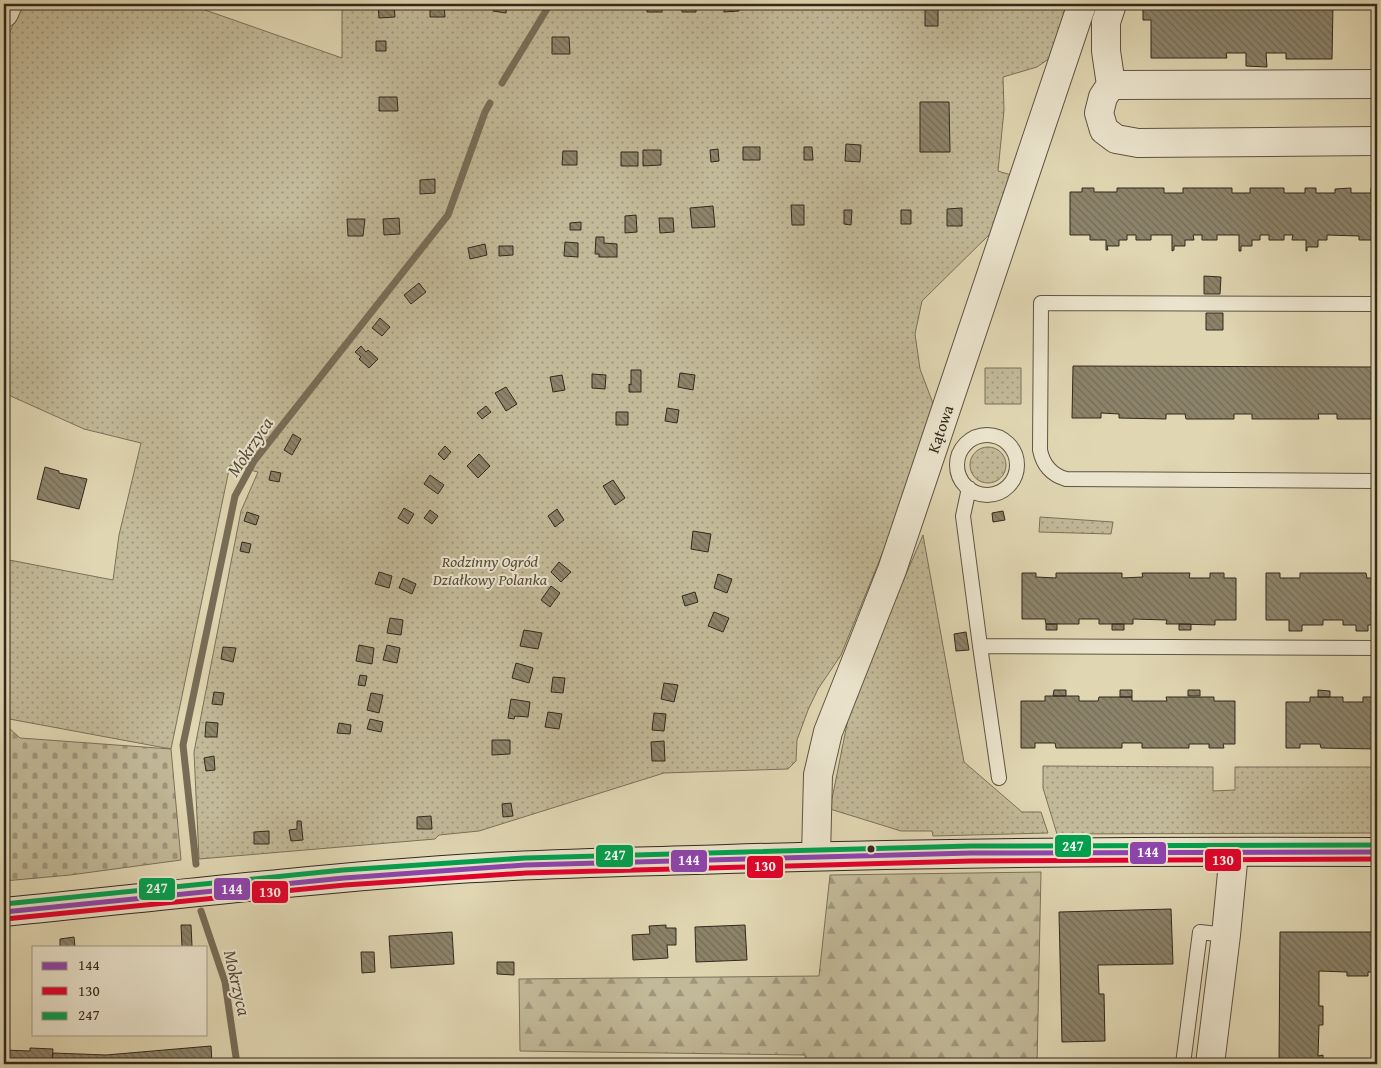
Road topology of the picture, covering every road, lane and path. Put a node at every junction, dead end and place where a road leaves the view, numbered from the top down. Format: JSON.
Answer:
{"nodes":[{"id":1,"x":8,"y":4,"type":"edge"},
{"id":2,"x":1082,"y":4,"type":"edge"},
{"id":3,"x":1112,"y":4,"type":"edge"},
{"id":4,"x":4,"y":13,"type":"edge"},
{"id":5,"x":1111,"y":84,"type":"junction"},
{"id":6,"x":1377,"y":84,"type":"edge"},
{"id":7,"x":1377,"y":140,"type":"edge"},
{"id":8,"x":1377,"y":304,"type":"edge"},
{"id":9,"x":1377,"y":481,"type":"edge"},
{"id":10,"x":969,"y":488,"type":"junction"},
{"id":11,"x":980,"y":646,"type":"junction"},
{"id":12,"x":1377,"y":648,"type":"edge"},
{"id":13,"x":999,"y":778,"type":"dead end"},
{"id":14,"x":1234,"y":852,"type":"junction"},
{"id":15,"x":1377,"y":852,"type":"edge"},
{"id":16,"x":816,"y":856,"type":"junction"},
{"id":17,"x":4,"y":912,"type":"edge"},
{"id":18,"x":1226,"y":935,"type":"junction"},
{"id":19,"x":1183,"y":1064,"type":"edge"},
{"id":20,"x":1210,"y":1064,"type":"edge"}],
"edges":[{"from":1,"to":4,"type":"street"},
{"from":2,"to":16,"type":"street","name":"Kątowa"},
{"from":3,"to":5,"type":"street"},
{"from":5,"to":6,"type":"street"},
{"from":5,"to":7,"type":"street"},
{"from":8,"to":9,"type":"lane"},
{"from":10,"to":10,"type":"lane"},
{"from":10,"to":11,"type":"lane"},
{"from":11,"to":12,"type":"lane"},
{"from":11,"to":13,"type":"lane"},
{"from":14,"to":15,"type":"street"},
{"from":14,"to":16,"type":"street"},
{"from":14,"to":18,"type":"street"},
{"from":16,"to":17,"type":"street"},
{"from":18,"to":19,"type":"lane"},
{"from":18,"to":20,"type":"street"}]}
